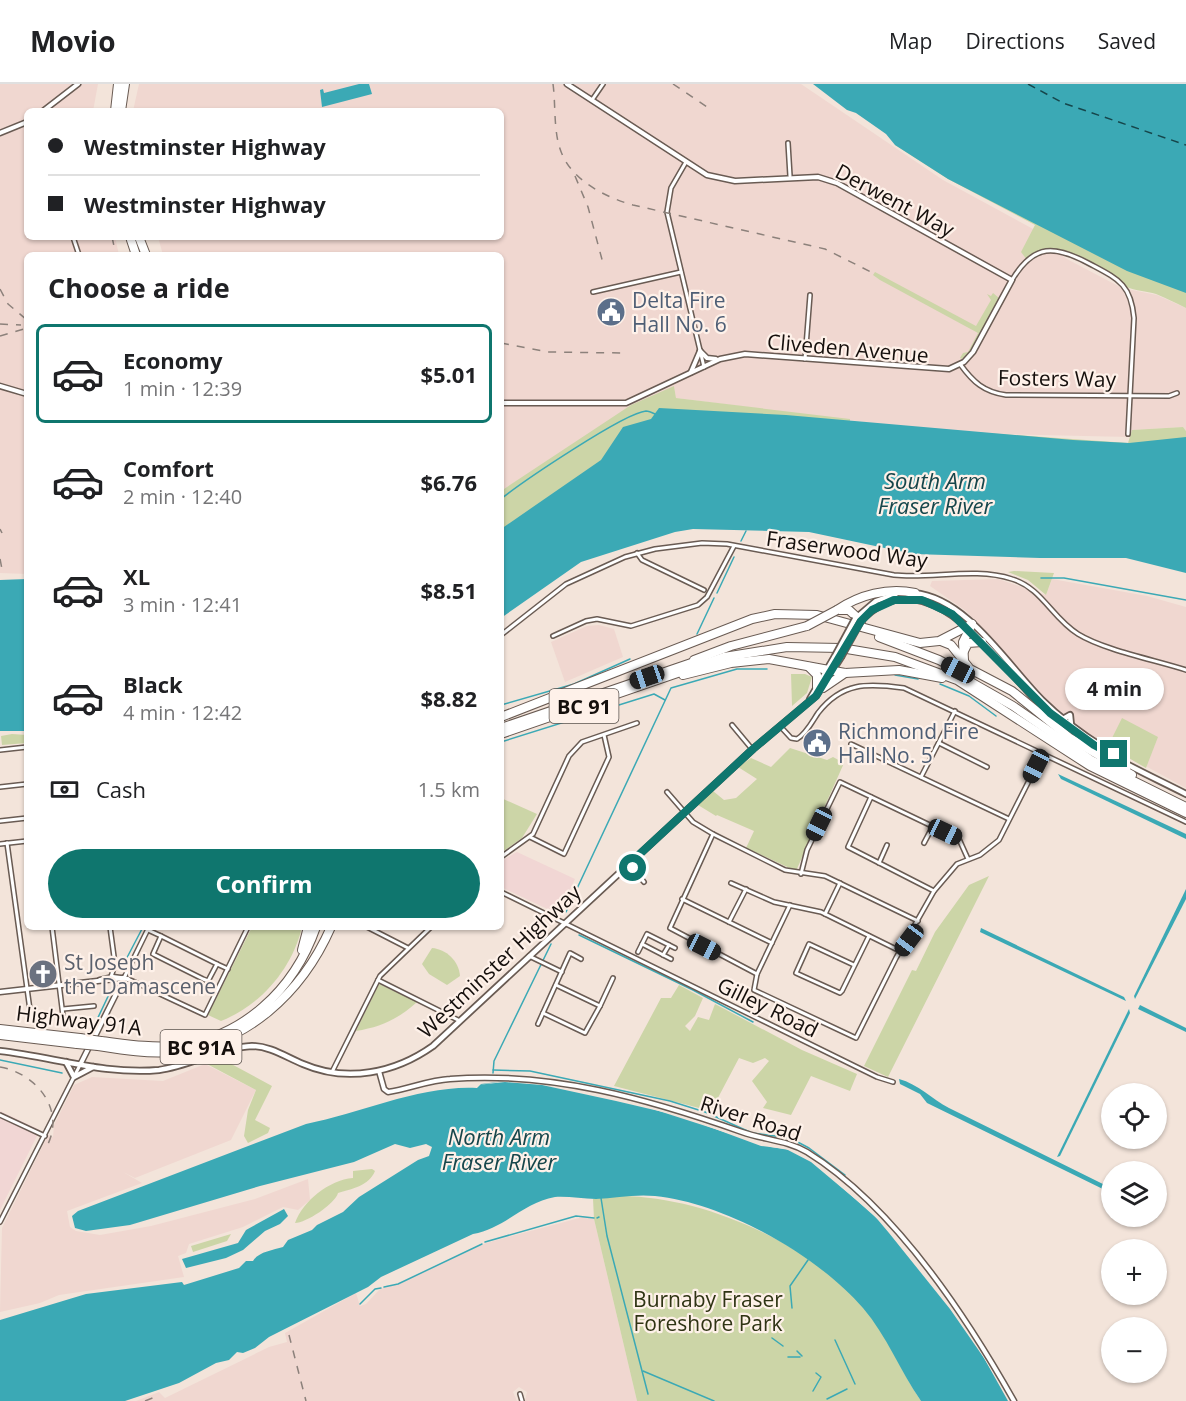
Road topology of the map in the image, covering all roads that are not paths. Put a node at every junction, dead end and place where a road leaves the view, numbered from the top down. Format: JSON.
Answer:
{"nodes":[{"id":1,"x":78,"y":84,"type":"edge"},
{"id":2,"x":118,"y":84,"type":"edge"},
{"id":3,"x":125,"y":84,"type":"edge"},
{"id":4,"x":567,"y":84,"type":"edge"},
{"id":5,"x":603,"y":84,"type":"edge"},
{"id":6,"x":119,"y":100,"type":"junction"},
{"id":7,"x":592,"y":100,"type":"junction"},
{"id":8,"x":47,"y":108,"type":"edge"},
{"id":9,"x":116,"y":108,"type":"edge"},
{"id":10,"x":120,"y":108,"type":"edge"},
{"id":11,"x":24,"y":124,"type":"edge"},
{"id":12,"x":19,"y":126,"type":"junction"},
{"id":13,"x":24,"y":127,"type":"edge"},
{"id":14,"x":0,"y":133,"type":"edge"},
{"id":15,"x":788,"y":143,"type":"dead end"},
{"id":16,"x":686,"y":162,"type":"junction"},
{"id":17,"x":790,"y":176,"type":"junction"},
{"id":18,"x":681,"y":272,"type":"junction"},
{"id":19,"x":1012,"y":280,"type":"junction"},
{"id":20,"x":593,"y":292,"type":"dead end"},
{"id":21,"x":810,"y":295,"type":"dead end"},
{"id":22,"x":700,"y":351,"type":"junction"},
{"id":23,"x":720,"y":360,"type":"junction"},
{"id":24,"x":805,"y":360,"type":"junction"},
{"id":25,"x":960,"y":364,"type":"junction"},
{"id":26,"x":704,"y":367,"type":"junction"},
{"id":27,"x":689,"y":374,"type":"junction"},
{"id":28,"x":0,"y":386,"type":"edge"},
{"id":29,"x":24,"y":393,"type":"edge"},
{"id":30,"x":1178,"y":393,"type":"dead end"},
{"id":31,"x":1129,"y":394,"type":"junction"},
{"id":32,"x":504,"y":402,"type":"edge"},
{"id":33,"x":1128,"y":434,"type":"dead end"},
{"id":34,"x":734,"y":546,"type":"junction"},
{"id":35,"x":637,"y":553,"type":"junction"},
{"id":36,"x":704,"y":590,"type":"dead end"},
{"id":37,"x":915,"y":593,"type":"junction"},
{"id":38,"x":837,"y":610,"type":"junction"},
{"id":39,"x":803,"y":614,"type":"junction"},
{"id":40,"x":858,"y":619,"type":"junction"},
{"id":41,"x":969,"y":627,"type":"junction"},
{"id":42,"x":504,"y":633,"type":"edge"},
{"id":43,"x":553,"y":636,"type":"dead end"},
{"id":44,"x":939,"y":641,"type":"junction"},
{"id":45,"x":982,"y":642,"type":"junction"},
{"id":46,"x":962,"y":655,"type":"junction"},
{"id":47,"x":682,"y":665,"type":"junction"},
{"id":48,"x":808,"y":666,"type":"junction"},
{"id":49,"x":969,"y":669,"type":"junction"},
{"id":50,"x":1186,"y":670,"type":"edge"},
{"id":51,"x":831,"y":671,"type":"junction"},
{"id":52,"x":845,"y":673,"type":"junction"},
{"id":53,"x":666,"y":678,"type":"junction"},
{"id":54,"x":967,"y":686,"type":"junction"},
{"id":55,"x":820,"y":687,"type":"junction"},
{"id":56,"x":545,"y":701,"type":"junction"},
{"id":57,"x":1013,"y":706,"type":"junction"},
{"id":58,"x":955,"y":711,"type":"junction"},
{"id":59,"x":504,"y":712,"type":"edge"},
{"id":60,"x":504,"y":716,"type":"edge"},
{"id":61,"x":637,"y":723,"type":"dead end"},
{"id":62,"x":732,"y":725,"type":"dead end"},
{"id":63,"x":780,"y":726,"type":"junction"},
{"id":64,"x":504,"y":727,"type":"edge"},
{"id":65,"x":504,"y":734,"type":"edge"},
{"id":66,"x":604,"y":735,"type":"junction"},
{"id":67,"x":939,"y":743,"type":"junction"},
{"id":68,"x":851,"y":744,"type":"dead end"},
{"id":69,"x":24,"y":747,"type":"edge"},
{"id":70,"x":753,"y":749,"type":"junction"},
{"id":71,"x":0,"y":750,"type":"edge"},
{"id":72,"x":1043,"y":753,"type":"junction"},
{"id":73,"x":1119,"y":758,"type":"junction"},
{"id":74,"x":987,"y":767,"type":"dead end"},
{"id":75,"x":921,"y":777,"type":"junction"},
{"id":76,"x":24,"y":784,"type":"edge"},
{"id":77,"x":0,"y":787,"type":"edge"},
{"id":78,"x":667,"y":792,"type":"dead end"},
{"id":79,"x":1185,"y":792,"type":"edge"},
{"id":80,"x":871,"y":797,"type":"junction"},
{"id":81,"x":1177,"y":803,"type":"junction"},
{"id":82,"x":1186,"y":807,"type":"edge"},
{"id":83,"x":685,"y":812,"type":"junction"},
{"id":84,"x":1186,"y":813,"type":"edge"},
{"id":85,"x":24,"y":818,"type":"edge"},
{"id":86,"x":1009,"y":819,"type":"junction"},
{"id":87,"x":0,"y":821,"type":"edge"},
{"id":88,"x":1186,"y":822,"type":"edge"},
{"id":89,"x":933,"y":826,"type":"junction"},
{"id":90,"x":713,"y":834,"type":"junction"},
{"id":91,"x":530,"y":837,"type":"junction"},
{"id":92,"x":24,"y":841,"type":"edge"},
{"id":93,"x":7,"y":843,"type":"junction"},
{"id":94,"x":924,"y":843,"type":"dead end"},
{"id":95,"x":0,"y":844,"type":"edge"},
{"id":96,"x":887,"y":845,"type":"dead end"},
{"id":97,"x":504,"y":855,"type":"edge"},
{"id":98,"x":968,"y":859,"type":"junction"},
{"id":99,"x":878,"y":863,"type":"junction"},
{"id":100,"x":629,"y":864,"type":"junction"},
{"id":101,"x":801,"y":874,"type":"junction"},
{"id":102,"x":644,"y":882,"type":"dead end"},
{"id":103,"x":730,"y":883,"type":"dead end"},
{"id":104,"x":840,"y":883,"type":"junction"},
{"id":105,"x":746,"y":889,"type":"junction"},
{"id":106,"x":934,"y":891,"type":"junction"},
{"id":107,"x":504,"y":894,"type":"edge"},
{"id":108,"x":682,"y":899,"type":"junction"},
{"id":109,"x":790,"y":905,"type":"junction"},
{"id":110,"x":825,"y":914,"type":"junction"},
{"id":111,"x":918,"y":921,"type":"junction"},
{"id":112,"x":729,"y":922,"type":"junction"},
{"id":113,"x":564,"y":924,"type":"junction"},
{"id":114,"x":52,"y":930,"type":"edge"},
{"id":115,"x":110,"y":930,"type":"edge"},
{"id":116,"x":147,"y":930,"type":"edge"},
{"id":117,"x":151,"y":930,"type":"edge"},
{"id":118,"x":247,"y":930,"type":"edge"},
{"id":119,"x":307,"y":930,"type":"edge"},
{"id":120,"x":315,"y":930,"type":"edge"},
{"id":121,"x":330,"y":930,"type":"edge"},
{"id":122,"x":334,"y":930,"type":"edge"},
{"id":123,"x":373,"y":930,"type":"edge"},
{"id":124,"x":428,"y":930,"type":"edge"},
{"id":125,"x":160,"y":936,"type":"junction"},
{"id":126,"x":869,"y":936,"type":"junction"},
{"id":127,"x":642,"y":944,"type":"junction"},
{"id":128,"x":772,"y":944,"type":"junction"},
{"id":129,"x":669,"y":945,"type":"junction"},
{"id":130,"x":409,"y":948,"type":"junction"},
{"id":131,"x":675,"y":948,"type":"dead end"},
{"id":132,"x":900,"y":951,"type":"junction"},
{"id":133,"x":638,"y":952,"type":"dead end"},
{"id":134,"x":529,"y":956,"type":"junction"},
{"id":135,"x":663,"y":956,"type":"junction"},
{"id":136,"x":581,"y":958,"type":"dead end"},
{"id":137,"x":671,"y":959,"type":"dead end"},
{"id":138,"x":217,"y":964,"type":"junction"},
{"id":139,"x":311,"y":964,"type":"junction"},
{"id":140,"x":854,"y":965,"type":"junction"},
{"id":141,"x":228,"y":969,"type":"junction"},
{"id":142,"x":562,"y":972,"type":"junction"},
{"id":143,"x":757,"y":974,"type":"junction"},
{"id":144,"x":126,"y":978,"type":"junction"},
{"id":145,"x":613,"y":978,"type":"dead end"},
{"id":146,"x":113,"y":979,"type":"junction"},
{"id":147,"x":378,"y":980,"type":"junction"},
{"id":148,"x":57,"y":985,"type":"junction"},
{"id":149,"x":556,"y":985,"type":"junction"},
{"id":150,"x":29,"y":988,"type":"junction"},
{"id":151,"x":118,"y":990,"type":"junction"},
{"id":152,"x":0,"y":992,"type":"edge"},
{"id":153,"x":94,"y":1006,"type":"dead end"},
{"id":154,"x":600,"y":1006,"type":"junction"},
{"id":155,"x":62,"y":1009,"type":"junction"},
{"id":156,"x":30,"y":1010,"type":"dead end"},
{"id":157,"x":543,"y":1013,"type":"junction"},
{"id":158,"x":63,"y":1016,"type":"dead end"},
{"id":159,"x":460,"y":1021,"type":"junction"},
{"id":160,"x":538,"y":1024,"type":"dead end"},
{"id":161,"x":0,"y":1029,"type":"edge"},
{"id":162,"x":224,"y":1032,"type":"junction"},
{"id":163,"x":0,"y":1035,"type":"edge"},
{"id":164,"x":79,"y":1041,"type":"junction"},
{"id":165,"x":100,"y":1044,"type":"junction"},
{"id":166,"x":0,"y":1051,"type":"edge"},
{"id":167,"x":66,"y":1062,"type":"junction"},
{"id":168,"x":80,"y":1065,"type":"junction"},
{"id":169,"x":93,"y":1067,"type":"junction"},
{"id":170,"x":379,"y":1071,"type":"junction"},
{"id":171,"x":332,"y":1072,"type":"junction"},
{"id":172,"x":74,"y":1077,"type":"junction"},
{"id":173,"x":893,"y":1082,"type":"dead end"},
{"id":174,"x":0,"y":1115,"type":"edge"},
{"id":175,"x":45,"y":1136,"type":"junction"},
{"id":176,"x":0,"y":1221,"type":"edge"},
{"id":177,"x":520,"y":1394,"type":"dead end"},
{"id":178,"x":522,"y":1401,"type":"edge"},
{"id":179,"x":1014,"y":1401,"type":"edge"}],
"edges":[{"from":1,"to":8,"type":"street"},
{"from":2,"to":6,"type":"highway"},
{"from":3,"to":6,"type":"highway"},
{"from":4,"to":7,"type":"street","name":"Derwent Way"},
{"from":5,"to":7,"type":"street"},
{"from":6,"to":9,"type":"highway"},
{"from":6,"to":10,"type":"highway"},
{"from":7,"to":16,"type":"street","name":"Derwent Way"},
{"from":11,"to":12,"type":"street"},
{"from":12,"to":13,"type":"street"},
{"from":12,"to":14,"type":"street"},
{"from":15,"to":17,"type":"street"},
{"from":16,"to":17,"type":"street","name":"Derwent Way"},
{"from":16,"to":18,"type":"street"},
{"from":17,"to":19,"type":"street","name":"Derwent Way"},
{"from":18,"to":20,"type":"street"},
{"from":18,"to":22,"type":"street"},
{"from":19,"to":25,"type":"street","name":"Cliveden Avenue"},
{"from":19,"to":31,"type":"street","name":"Cliveden Avenue"},
{"from":21,"to":24,"type":"street"},
{"from":22,"to":23,"type":"street"},
{"from":22,"to":26,"type":"street"},
{"from":22,"to":27,"type":"street"},
{"from":23,"to":24,"type":"street","name":"Cliveden Avenue"},
{"from":23,"to":26,"type":"street","name":"Cliveden Avenue"},
{"from":24,"to":25,"type":"street","name":"Cliveden Avenue"},
{"from":25,"to":31,"type":"street","name":"Fosters Way"},
{"from":26,"to":27,"type":"street","name":"Cliveden Avenue"},
{"from":27,"to":32,"type":"street","name":"Cliveden Avenue"},
{"from":28,"to":29,"type":"street"},
{"from":30,"to":31,"type":"street","name":"Fosters Way"},
{"from":31,"to":33,"type":"street","name":"Cliveden Avenue"},
{"from":34,"to":35,"type":"street"},
{"from":34,"to":43,"type":"street","name":"Fraserwood Way"},
{"from":34,"to":50,"type":"street","name":"Fraserwood Way"},
{"from":35,"to":36,"type":"street"},
{"from":35,"to":42,"type":"street"},
{"from":37,"to":38,"type":"highway"},
{"from":37,"to":40,"type":"main road","name":"Westminster Highway"},
{"from":37,"to":41,"type":"main road","name":"Westminster Highway"},
{"from":38,"to":40,"type":"highway"},
{"from":38,"to":47,"type":"highway","bridge":true},
{"from":39,"to":44,"type":"highway"},
{"from":39,"to":56,"type":"highway"},
{"from":39,"to":57,"type":"highway"},
{"from":40,"to":41,"type":"main road","name":"Westminster Highway"},
{"from":40,"to":51,"type":"main road","name":"Westminster Highway","bridge":true},
{"from":40,"to":51,"type":"main road","name":"Westminster Highway","bridge":true},
{"from":41,"to":44,"type":"highway"},
{"from":41,"to":45,"type":"main road","name":"Westminster Highway"},
{"from":41,"to":46,"type":"highway"},
{"from":41,"to":73,"type":"main road","name":"Westminster Highway"},
{"from":44,"to":49,"type":"highway"},
{"from":45,"to":46,"type":"highway"},
{"from":45,"to":73,"type":"main road","name":"Westminster Highway"},
{"from":46,"to":49,"type":"highway"},
{"from":47,"to":57,"type":"highway","number":"BC 91"},
{"from":47,"to":64,"type":"highway","number":"BC 91"},
{"from":48,"to":51,"type":"highway"},
{"from":48,"to":53,"type":"highway"},
{"from":48,"to":55,"type":"highway"},
{"from":49,"to":81,"type":"highway"},
{"from":51,"to":52,"type":"highway"},
{"from":51,"to":55,"type":"main road","name":"Westminster Highway"},
{"from":52,"to":54,"type":"highway"},
{"from":52,"to":55,"type":"highway"},
{"from":53,"to":54,"type":"highway","number":"BC 91"},
{"from":53,"to":65,"type":"highway","number":"BC 91"},
{"from":54,"to":84,"type":"highway","number":"BC 91"},
{"from":55,"to":63,"type":"main road","name":"Westminster Highway"},
{"from":56,"to":59,"type":"highway"},
{"from":56,"to":60,"type":"highway"},
{"from":57,"to":81,"type":"highway","number":"BC 91"},
{"from":58,"to":63,"type":"street"},
{"from":58,"to":67,"type":"street"},
{"from":58,"to":72,"type":"street"},
{"from":61,"to":66,"type":"street"},
{"from":62,"to":70,"type":"street"},
{"from":63,"to":70,"type":"main road","name":"Westminster Highway"},
{"from":66,"to":91,"type":"street"},
{"from":66,"to":91,"type":"street"},
{"from":67,"to":74,"type":"street"},
{"from":67,"to":75,"type":"street"},
{"from":68,"to":75,"type":"street"},
{"from":69,"to":71,"type":"street"},
{"from":70,"to":83,"type":"main road","name":"Westminster Highway"},
{"from":72,"to":86,"type":"street"},
{"from":72,"to":88,"type":"street"},
{"from":73,"to":79,"type":"main road","name":"Westminster Highway"},
{"from":75,"to":86,"type":"street"},
{"from":76,"to":77,"type":"street"},
{"from":78,"to":83,"type":"street"},
{"from":80,"to":89,"type":"street"},
{"from":80,"to":99,"type":"street"},
{"from":80,"to":101,"type":"street"},
{"from":81,"to":82,"type":"highway","number":"BC 91"},
{"from":83,"to":90,"type":"street"},
{"from":83,"to":100,"type":"main road","name":"Westminster Highway"},
{"from":85,"to":87,"type":"street"},
{"from":86,"to":98,"type":"street"},
{"from":89,"to":94,"type":"street"},
{"from":89,"to":98,"type":"street"},
{"from":90,"to":101,"type":"street"},
{"from":90,"to":108,"type":"street"},
{"from":91,"to":97,"type":"street"},
{"from":92,"to":93,"type":"street"},
{"from":93,"to":95,"type":"street"},
{"from":93,"to":150,"type":"street"},
{"from":96,"to":99,"type":"street"},
{"from":98,"to":106,"type":"street"},
{"from":99,"to":106,"type":"street"},
{"from":100,"to":102,"type":"street"},
{"from":100,"to":113,"type":"main road","name":"Westminster Highway"},
{"from":101,"to":104,"type":"street"},
{"from":103,"to":105,"type":"street"},
{"from":104,"to":110,"type":"street"},
{"from":104,"to":111,"type":"street"},
{"from":105,"to":109,"type":"street"},
{"from":105,"to":112,"type":"street"},
{"from":106,"to":111,"type":"street"},
{"from":107,"to":113,"type":"street","name":"Gilley Road"},
{"from":108,"to":112,"type":"street"},
{"from":108,"to":143,"type":"street"},
{"from":109,"to":110,"type":"street"},
{"from":109,"to":128,"type":"street"},
{"from":110,"to":126,"type":"street"},
{"from":111,"to":132,"type":"street"},
{"from":112,"to":128,"type":"street"},
{"from":113,"to":134,"type":"main road","name":"Westminster Highway"},
{"from":113,"to":173,"type":"street","name":"Gilley Road"},
{"from":114,"to":148,"type":"street"},
{"from":115,"to":146,"type":"street"},
{"from":116,"to":144,"type":"street"},
{"from":117,"to":125,"type":"street"},
{"from":118,"to":141,"type":"street"},
{"from":119,"to":162,"type":"highway"},
{"from":120,"to":162,"type":"highway","name":"Highway 91A","number":"BC 91A"},
{"from":121,"to":139,"type":"highway","name":"Highway 91A","number":"BC 91A"},
{"from":122,"to":139,"type":"highway"},
{"from":123,"to":130,"type":"street"},
{"from":124,"to":130,"type":"street"},
{"from":125,"to":138,"type":"street"},
{"from":125,"to":138,"type":"street"},
{"from":126,"to":132,"type":"street"},
{"from":126,"to":140,"type":"street"},
{"from":127,"to":129,"type":"street"},
{"from":127,"to":133,"type":"street"},
{"from":127,"to":135,"type":"street"},
{"from":128,"to":143,"type":"street"},
{"from":129,"to":131,"type":"street"},
{"from":129,"to":135,"type":"street"},
{"from":130,"to":147,"type":"street"},
{"from":132,"to":143,"type":"street"},
{"from":134,"to":142,"type":"street"},
{"from":134,"to":159,"type":"main road","name":"Westminster Highway"},
{"from":135,"to":137,"type":"street"},
{"from":136,"to":142,"type":"street"},
{"from":138,"to":141,"type":"street"},
{"from":139,"to":165,"type":"highway","name":"Highway 91A","number":"BC 91A"},
{"from":140,"to":140,"type":"street"},
{"from":141,"to":144,"type":"street"},
{"from":142,"to":149,"type":"street"},
{"from":144,"to":146,"type":"street"},
{"from":144,"to":151,"type":"street"},
{"from":145,"to":154,"type":"street"},
{"from":146,"to":148,"type":"street"},
{"from":146,"to":151,"type":"street"},
{"from":147,"to":159,"type":"street"},
{"from":147,"to":171,"type":"street"},
{"from":148,"to":150,"type":"street"},
{"from":148,"to":155,"type":"street"},
{"from":149,"to":154,"type":"street"},
{"from":149,"to":157,"type":"street"},
{"from":150,"to":152,"type":"street"},
{"from":150,"to":156,"type":"street"},
{"from":151,"to":168,"type":"street"},
{"from":153,"to":155,"type":"street"},
{"from":154,"to":157,"type":"street"},
{"from":155,"to":158,"type":"street"},
{"from":157,"to":160,"type":"street"},
{"from":159,"to":170,"type":"main road","name":"Westminster Highway"},
{"from":161,"to":164,"type":"highway","name":"Highway 91A","number":"BC 91A"},
{"from":162,"to":165,"type":"highway","name":"Highway 91A","number":"BC 91A"},
{"from":163,"to":164,"type":"highway","name":"Highway 91A","number":"BC 91A"},
{"from":164,"to":165,"type":"highway","name":"Highway 91A","number":"BC 91A","bridge":true},
{"from":166,"to":167,"type":"main road","name":"Westminster Highway"},
{"from":167,"to":168,"type":"main road","name":"Westminster Highway"},
{"from":167,"to":172,"type":"main road"},
{"from":168,"to":169,"type":"main road","name":"Westminster Highway"},
{"from":168,"to":172,"type":"street"},
{"from":169,"to":171,"type":"main road","name":"Westminster Highway"},
{"from":169,"to":172,"type":"main road"},
{"from":170,"to":171,"type":"main road","name":"Westminster Highway"},
{"from":170,"to":179,"type":"street","name":"River Road"},
{"from":172,"to":175,"type":"street"},
{"from":174,"to":175,"type":"street"},
{"from":175,"to":176,"type":"street"},
{"from":177,"to":178,"type":"street"}]}
